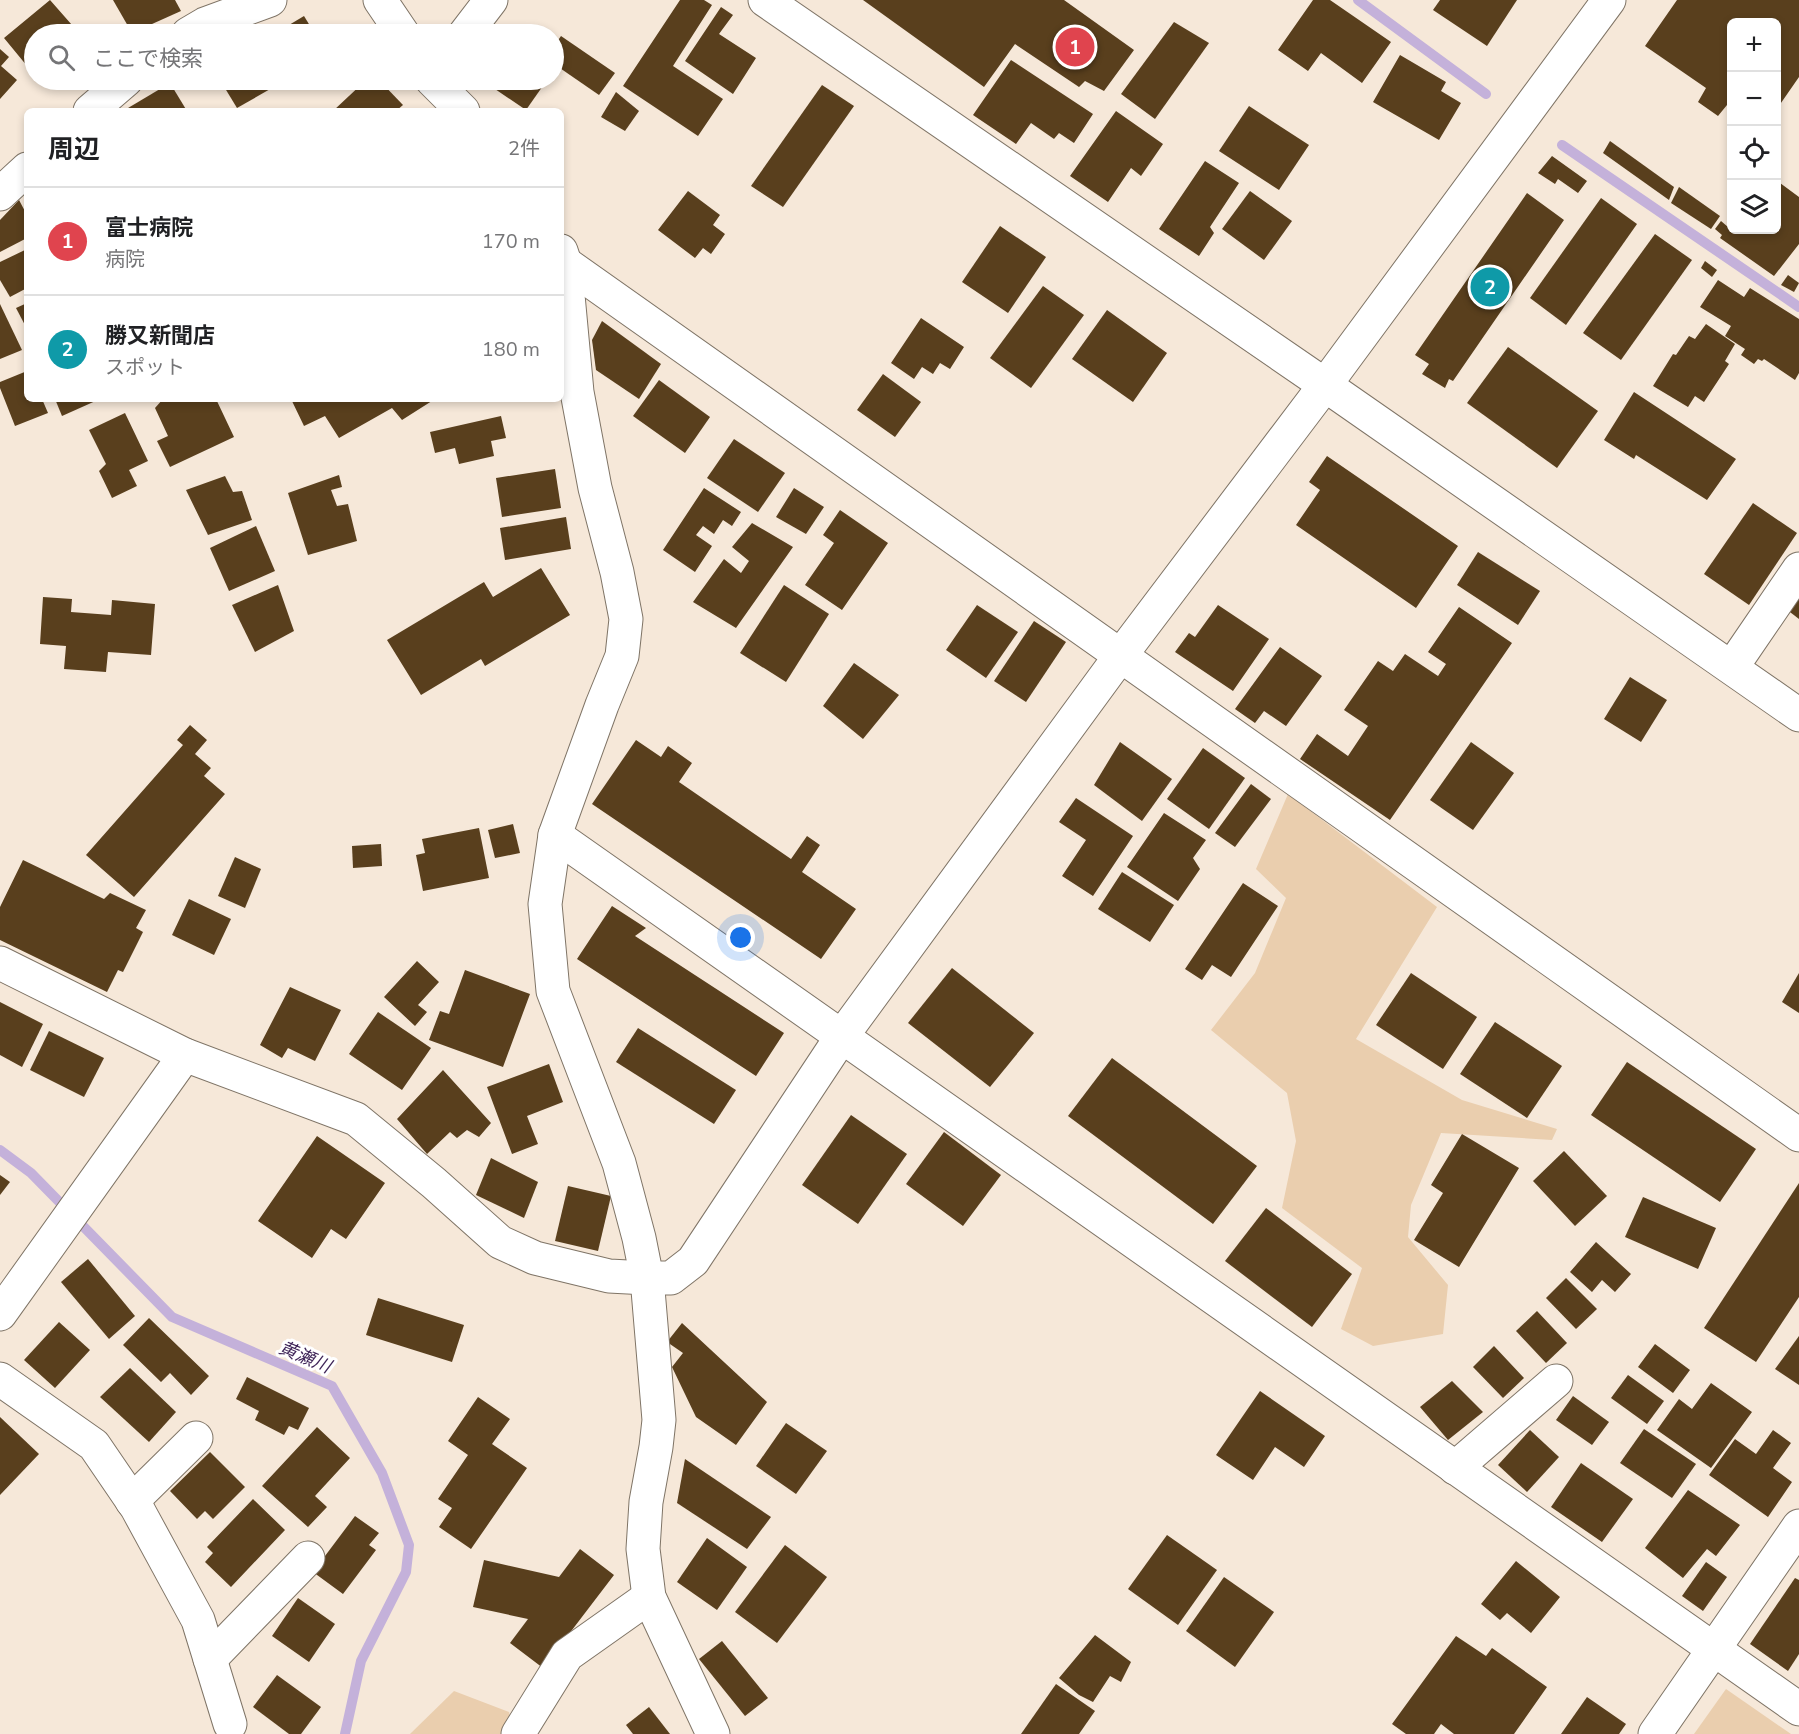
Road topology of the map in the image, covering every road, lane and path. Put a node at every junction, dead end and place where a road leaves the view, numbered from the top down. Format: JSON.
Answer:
{"nodes":[{"id":1,"x":270,"y":0,"type":"edge"},
{"id":2,"x":380,"y":0,"type":"edge"},
{"id":3,"x":491,"y":0,"type":"edge"},
{"id":4,"x":765,"y":0,"type":"edge"},
{"id":5,"x":1609,"y":0,"type":"edge"},
{"id":6,"x":205,"y":24,"type":"edge"},
{"id":7,"x":396,"y":24,"type":"edge"},
{"id":8,"x":473,"y":24,"type":"edge"},
{"id":9,"x":114,"y":90,"type":"edge"},
{"id":10,"x":442,"y":90,"type":"edge"},
{"id":11,"x":93,"y":108,"type":"edge"},
{"id":12,"x":460,"y":108,"type":"edge"},
{"id":13,"x":24,"y":172,"type":"edge"},
{"id":14,"x":0,"y":194,"type":"edge"},
{"id":15,"x":564,"y":258,"type":"edge"},
{"id":16,"x":564,"y":267,"type":"edge"},
{"id":17,"x":1325,"y":385,"type":"junction"},
{"id":18,"x":1799,"y":569,"type":"edge"},
{"id":19,"x":1120,"y":655,"type":"junction"},
{"id":20,"x":1732,"y":667,"type":"junction"},
{"id":21,"x":1799,"y":715,"type":"edge"},
{"id":22,"x":555,"y":835,"type":"junction"},
{"id":23,"x":0,"y":963,"type":"edge"},
{"id":24,"x":842,"y":1036,"type":"junction"},
{"id":25,"x":185,"y":1055,"type":"junction"},
{"id":26,"x":1799,"y":1135,"type":"edge"},
{"id":27,"x":647,"y":1278,"type":"junction"},
{"id":28,"x":0,"y":1314,"type":"edge"},
{"id":29,"x":0,"y":1379,"type":"edge"},
{"id":30,"x":1556,"y":1381,"type":"dead end"},
{"id":31,"x":196,"y":1438,"type":"dead end"},
{"id":32,"x":1455,"y":1468,"type":"junction"},
{"id":33,"x":132,"y":1501,"type":"junction"},
{"id":34,"x":1799,"y":1526,"type":"edge"},
{"id":35,"x":308,"y":1558,"type":"dead end"},
{"id":36,"x":649,"y":1597,"type":"junction"},
{"id":37,"x":1714,"y":1648,"type":"junction"},
{"id":38,"x":210,"y":1659,"type":"junction"},
{"id":39,"x":1799,"y":1708,"type":"edge"},
{"id":40,"x":230,"y":1724,"type":"dead end"},
{"id":41,"x":518,"y":1734,"type":"edge"},
{"id":42,"x":713,"y":1734,"type":"edge"},
{"id":43,"x":1655,"y":1734,"type":"edge"}],
"edges":[{"from":1,"to":6,"type":"street"},
{"from":2,"to":7,"type":"street"},
{"from":3,"to":8,"type":"street"},
{"from":4,"to":17,"type":"street"},
{"from":5,"to":17,"type":"street"},
{"from":9,"to":11,"type":"street"},
{"from":10,"to":12,"type":"street"},
{"from":13,"to":14,"type":"street"},
{"from":15,"to":19,"type":"street"},
{"from":16,"to":22,"type":"street"},
{"from":17,"to":19,"type":"street"},
{"from":17,"to":20,"type":"street"},
{"from":18,"to":20,"type":"street"},
{"from":19,"to":24,"type":"street"},
{"from":19,"to":26,"type":"street"},
{"from":20,"to":21,"type":"street"},
{"from":22,"to":24,"type":"street"},
{"from":22,"to":27,"type":"street"},
{"from":23,"to":25,"type":"street"},
{"from":24,"to":27,"type":"street"},
{"from":24,"to":32,"type":"street"},
{"from":25,"to":27,"type":"street"},
{"from":25,"to":28,"type":"street"},
{"from":27,"to":36,"type":"street"},
{"from":29,"to":33,"type":"street"},
{"from":30,"to":32,"type":"street"},
{"from":31,"to":33,"type":"street"},
{"from":32,"to":37,"type":"street"},
{"from":33,"to":38,"type":"street"},
{"from":34,"to":37,"type":"street"},
{"from":35,"to":38,"type":"street"},
{"from":36,"to":41,"type":"street"},
{"from":36,"to":42,"type":"street"},
{"from":37,"to":39,"type":"street"},
{"from":37,"to":43,"type":"street"},
{"from":38,"to":40,"type":"street"}]}
